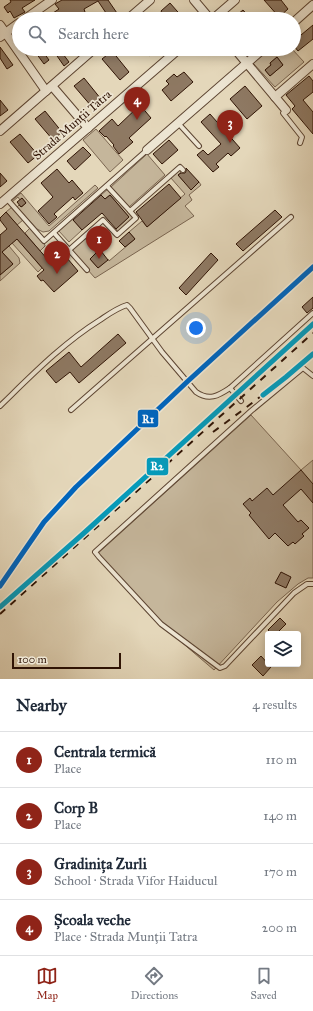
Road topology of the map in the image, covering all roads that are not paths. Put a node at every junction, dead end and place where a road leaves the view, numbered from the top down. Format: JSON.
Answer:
{"nodes":[{"id":1,"x":52,"y":0,"type":"edge"},
{"id":2,"x":150,"y":0,"type":"edge"},
{"id":3,"x":194,"y":0,"type":"edge"},
{"id":4,"x":235,"y":0,"type":"edge"},
{"id":5,"x":313,"y":5,"type":"edge"},
{"id":6,"x":35,"y":12,"type":"edge"},
{"id":7,"x":136,"y":12,"type":"edge"},
{"id":8,"x":204,"y":12,"type":"edge"},
{"id":9,"x":221,"y":12,"type":"edge"},
{"id":10,"x":301,"y":16,"type":"edge"},
{"id":11,"x":0,"y":25,"type":"edge"},
{"id":12,"x":12,"y":29,"type":"edge"},
{"id":13,"x":3,"y":35,"type":"edge"},
{"id":14,"x":12,"y":45,"type":"edge"},
{"id":15,"x":21,"y":56,"type":"edge"},
{"id":16,"x":86,"y":56,"type":"edge"},
{"id":17,"x":171,"y":56,"type":"edge"},
{"id":18,"x":241,"y":56,"type":"edge"},
{"id":19,"x":255,"y":56,"type":"edge"},
{"id":20,"x":247,"y":63,"type":"junction"},
{"id":21,"x":313,"y":64,"type":"edge"},
{"id":22,"x":49,"y":88,"type":"junction"},
{"id":23,"x":275,"y":97,"type":"junction"},
{"id":24,"x":286,"y":110,"type":"joint"},
{"id":25,"x":178,"y":124,"type":"junction"},
{"id":26,"x":88,"y":128,"type":"junction"},
{"id":27,"x":0,"y":131,"type":"edge"},
{"id":28,"x":300,"y":143,"type":"dead end"},
{"id":29,"x":199,"y":146,"type":"dead end"},
{"id":30,"x":147,"y":150,"type":"joint"},
{"id":31,"x":183,"y":170,"type":"dead end"},
{"id":32,"x":107,"y":186,"type":"junction"},
{"id":33,"x":3,"y":201,"type":"edge"},
{"id":34,"x":130,"y":211,"type":"junction"},
{"id":35,"x":291,"y":217,"type":"dead end"},
{"id":36,"x":54,"y":233,"type":"junction"},
{"id":37,"x":69,"y":250,"type":"junction"},
{"id":38,"x":87,"y":270,"type":"dead end"},
{"id":39,"x":313,"y":313,"type":"edge"},
{"id":40,"x":152,"y":338,"type":"junction"},
{"id":41,"x":313,"y":376,"type":"edge"},
{"id":42,"x":230,"y":388,"type":"junction"},
{"id":43,"x":241,"y":401,"type":"dead end"},
{"id":44,"x":0,"y":406,"type":"edge"},
{"id":45,"x":70,"y":410,"type":"dead end"},
{"id":46,"x":313,"y":584,"type":"edge"}],
"edges":[{"from":1,"to":6,"type":"street"},
{"from":2,"to":7,"type":"street"},
{"from":3,"to":8,"type":"street"},
{"from":4,"to":9,"type":"street"},
{"from":5,"to":10,"type":"street"},
{"from":11,"to":13,"type":"street"},
{"from":12,"to":13,"type":"street"},
{"from":13,"to":14,"type":"street"},
{"from":15,"to":22,"type":"street"},
{"from":16,"to":22,"type":"street"},
{"from":17,"to":26,"type":"street","name":"Strada Munții Tatra"},
{"from":18,"to":20,"type":"street"},
{"from":19,"to":20,"type":"street"},
{"from":20,"to":23,"type":"street"},
{"from":20,"to":25,"type":"street"},
{"from":21,"to":23,"type":"street"},
{"from":22,"to":26,"type":"street"},
{"from":22,"to":27,"type":"street"},
{"from":23,"to":24,"type":"street"},
{"from":24,"to":28,"type":"lane"},
{"from":25,"to":29,"type":"lane"},
{"from":25,"to":30,"type":"street"},
{"from":26,"to":33,"type":"street","name":"Strada Munții Tatra"},
{"from":30,"to":32,"type":"lane"},
{"from":31,"to":34,"type":"lane"},
{"from":32,"to":34,"type":"lane"},
{"from":32,"to":36,"type":"lane"},
{"from":33,"to":36,"type":"lane"},
{"from":34,"to":37,"type":"lane"},
{"from":35,"to":40,"type":"lane"},
{"from":36,"to":37,"type":"lane"},
{"from":37,"to":38,"type":"lane"},
{"from":39,"to":42,"type":"lane"},
{"from":40,"to":42,"type":"lane"},
{"from":40,"to":44,"type":"lane"},
{"from":40,"to":45,"type":"lane"},
{"from":41,"to":46,"type":"lane"},
{"from":42,"to":43,"type":"lane"}]}
